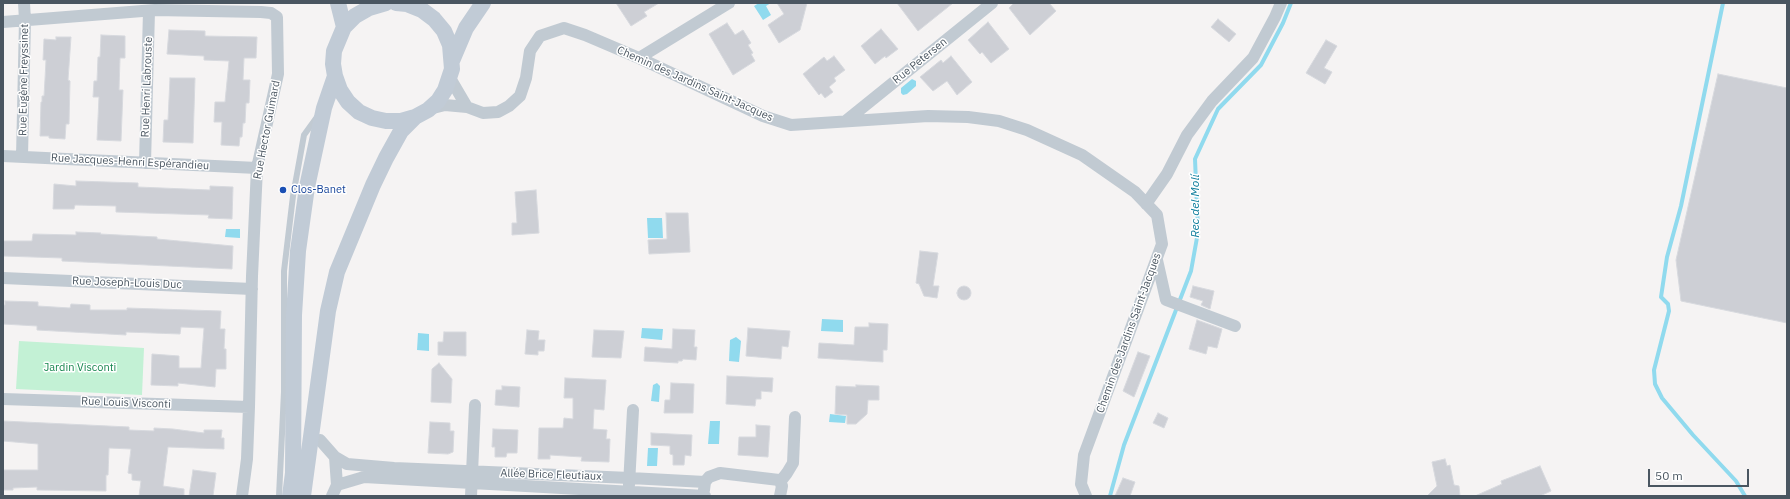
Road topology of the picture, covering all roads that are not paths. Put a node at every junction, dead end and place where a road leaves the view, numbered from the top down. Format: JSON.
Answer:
{"nodes":[{"id":1,"x":24,"y":3,"type":"edge"},
{"id":2,"x":338,"y":3,"type":"edge"},
{"id":3,"x":384,"y":3,"type":"edge"},
{"id":4,"x":404,"y":3,"type":"edge"},
{"id":5,"x":483,"y":3,"type":"edge"},
{"id":6,"x":729,"y":3,"type":"edge"},
{"id":7,"x":992,"y":3,"type":"edge"},
{"id":8,"x":1281,"y":3,"type":"edge"},
{"id":9,"x":149,"y":11,"type":"junction"},
{"id":10,"x":25,"y":20,"type":"junction"},
{"id":11,"x":3,"y":22,"type":"edge"},
{"id":12,"x":344,"y":27,"type":"junction"},
{"id":13,"x":639,"y":58,"type":"junction"},
{"id":14,"x":452,"y":61,"type":"junction"},
{"id":15,"x":335,"y":76,"type":"junction"},
{"id":16,"x":450,"y":78,"type":"junction"},
{"id":17,"x":467,"y":107,"type":"junction"},
{"id":18,"x":324,"y":108,"type":"junction"},
{"id":19,"x":422,"y":114,"type":"junction"},
{"id":20,"x":847,"y":120,"type":"junction"},
{"id":21,"x":3,"y":156,"type":"edge"},
{"id":22,"x":22,"y":157,"type":"junction"},
{"id":23,"x":145,"y":163,"type":"junction"},
{"id":24,"x":257,"y":168,"type":"junction"},
{"id":25,"x":1146,"y":204,"type":"junction"},
{"id":26,"x":343,"y":258,"type":"junction"},
{"id":27,"x":1156,"y":259,"type":"junction"},
{"id":28,"x":3,"y":278,"type":"edge"},
{"id":29,"x":252,"y":288,"type":"junction"},
{"id":30,"x":1235,"y":326,"type":"dead end"},
{"id":31,"x":3,"y":400,"type":"edge"},
{"id":32,"x":475,"y":405,"type":"dead end"},
{"id":33,"x":249,"y":407,"type":"junction"},
{"id":34,"x":633,"y":410,"type":"dead end"},
{"id":35,"x":796,"y":417,"type":"dead end"},
{"id":36,"x":320,"y":440,"type":"junction"},
{"id":37,"x":335,"y":457,"type":"junction"},
{"id":38,"x":630,"y":478,"type":"junction"},
{"id":39,"x":704,"y":482,"type":"junction"},
{"id":40,"x":780,"y":482,"type":"junction"},
{"id":41,"x":471,"y":484,"type":"edge"},
{"id":42,"x":334,"y":491,"type":"edge"},
{"id":43,"x":628,"y":494,"type":"edge"},
{"id":44,"x":242,"y":496,"type":"edge"},
{"id":45,"x":279,"y":496,"type":"edge"},
{"id":46,"x":290,"y":496,"type":"edge"},
{"id":47,"x":303,"y":496,"type":"edge"},
{"id":48,"x":312,"y":496,"type":"edge"},
{"id":49,"x":704,"y":496,"type":"edge"},
{"id":50,"x":780,"y":496,"type":"edge"},
{"id":51,"x":1086,"y":496,"type":"edge"}],
"edges":[{"from":1,"to":10,"type":"street","name":"Rue Eugène Freyssinet"},
{"from":2,"to":12,"type":"main road"},
{"from":3,"to":12,"type":"main road"},
{"from":4,"to":14,"type":"main road"},
{"from":5,"to":14,"type":"main road"},
{"from":6,"to":13,"type":"street"},
{"from":7,"to":20,"type":"street","name":"Rue Petersen"},
{"from":8,"to":25,"type":"street"},
{"from":9,"to":10,"type":"street","name":"Rue Hector Guimard"},
{"from":9,"to":23,"type":"street","name":"Rue Henri Labrouste"},
{"from":9,"to":24,"type":"street","name":"Rue Hector Guimard"},
{"from":10,"to":11,"type":"street"},
{"from":10,"to":22,"type":"street","name":"Rue Eugène Freyssinet"},
{"from":12,"to":15,"type":"main road"},
{"from":13,"to":17,"type":"street","name":"Chemin des Jardins Saint-Jacques"},
{"from":13,"to":20,"type":"street","name":"Chemin des Jardins Saint-Jacques"},
{"from":14,"to":16,"type":"main road"},
{"from":15,"to":18,"type":"main road"},
{"from":15,"to":19,"type":"main road"},
{"from":16,"to":17,"type":"street"},
{"from":16,"to":19,"type":"main road"},
{"from":17,"to":19,"type":"street","name":"Chemin des Jardins Saint-Jacques"},
{"from":18,"to":45,"type":"lane"},
{"from":18,"to":46,"type":"main road"},
{"from":19,"to":26,"type":"main road"},
{"from":20,"to":25,"type":"street","name":"Chemin des Jardins Saint-Jacques"},
{"from":21,"to":22,"type":"street","name":"Rue Jacques-Henri Espérandieu"},
{"from":22,"to":23,"type":"street","name":"Rue Jacques-Henri Espérandieu"},
{"from":23,"to":24,"type":"street","name":"Rue Jacques-Henri Espérandieu"},
{"from":24,"to":29,"type":"street","name":"Rue Hector Guimard"},
{"from":25,"to":27,"type":"street","name":"Chemin des Jardins Saint-Jacques"},
{"from":26,"to":36,"type":"main road"},
{"from":26,"to":47,"type":"main road"},
{"from":27,"to":30,"type":"street"},
{"from":27,"to":51,"type":"street","name":"Chemin des Jardins Saint-Jacques"},
{"from":28,"to":29,"type":"street","name":"Rue Joseph-Louis Duc"},
{"from":29,"to":33,"type":"street","name":"Rue Hector Guimard"},
{"from":31,"to":33,"type":"street","name":"Rue Louis Visconti"},
{"from":32,"to":41,"type":"street"},
{"from":33,"to":44,"type":"street","name":"Rue Hector Guimard"},
{"from":34,"to":38,"type":"street"},
{"from":35,"to":40,"type":"street"},
{"from":36,"to":37,"type":"street"},
{"from":36,"to":48,"type":"main road"},
{"from":37,"to":41,"type":"street","name":"Allée Brice Fleutiaux"},
{"from":37,"to":42,"type":"street"},
{"from":38,"to":39,"type":"street","name":"Allée Brice Fleutiaux"},
{"from":38,"to":41,"type":"street","name":"Allée Brice Fleutiaux"},
{"from":38,"to":43,"type":"street"},
{"from":39,"to":40,"type":"street"},
{"from":39,"to":49,"type":"street","name":"Allée Brice Fleutiaux"},
{"from":40,"to":50,"type":"street"},
{"from":41,"to":42,"type":"street","name":"Allée Brice Fleutiaux"},
{"from":41,"to":43,"type":"street","name":"Allée Brice Fleutiaux"},
{"from":43,"to":49,"type":"street","name":"Allée Brice Fleutiaux"}]}
